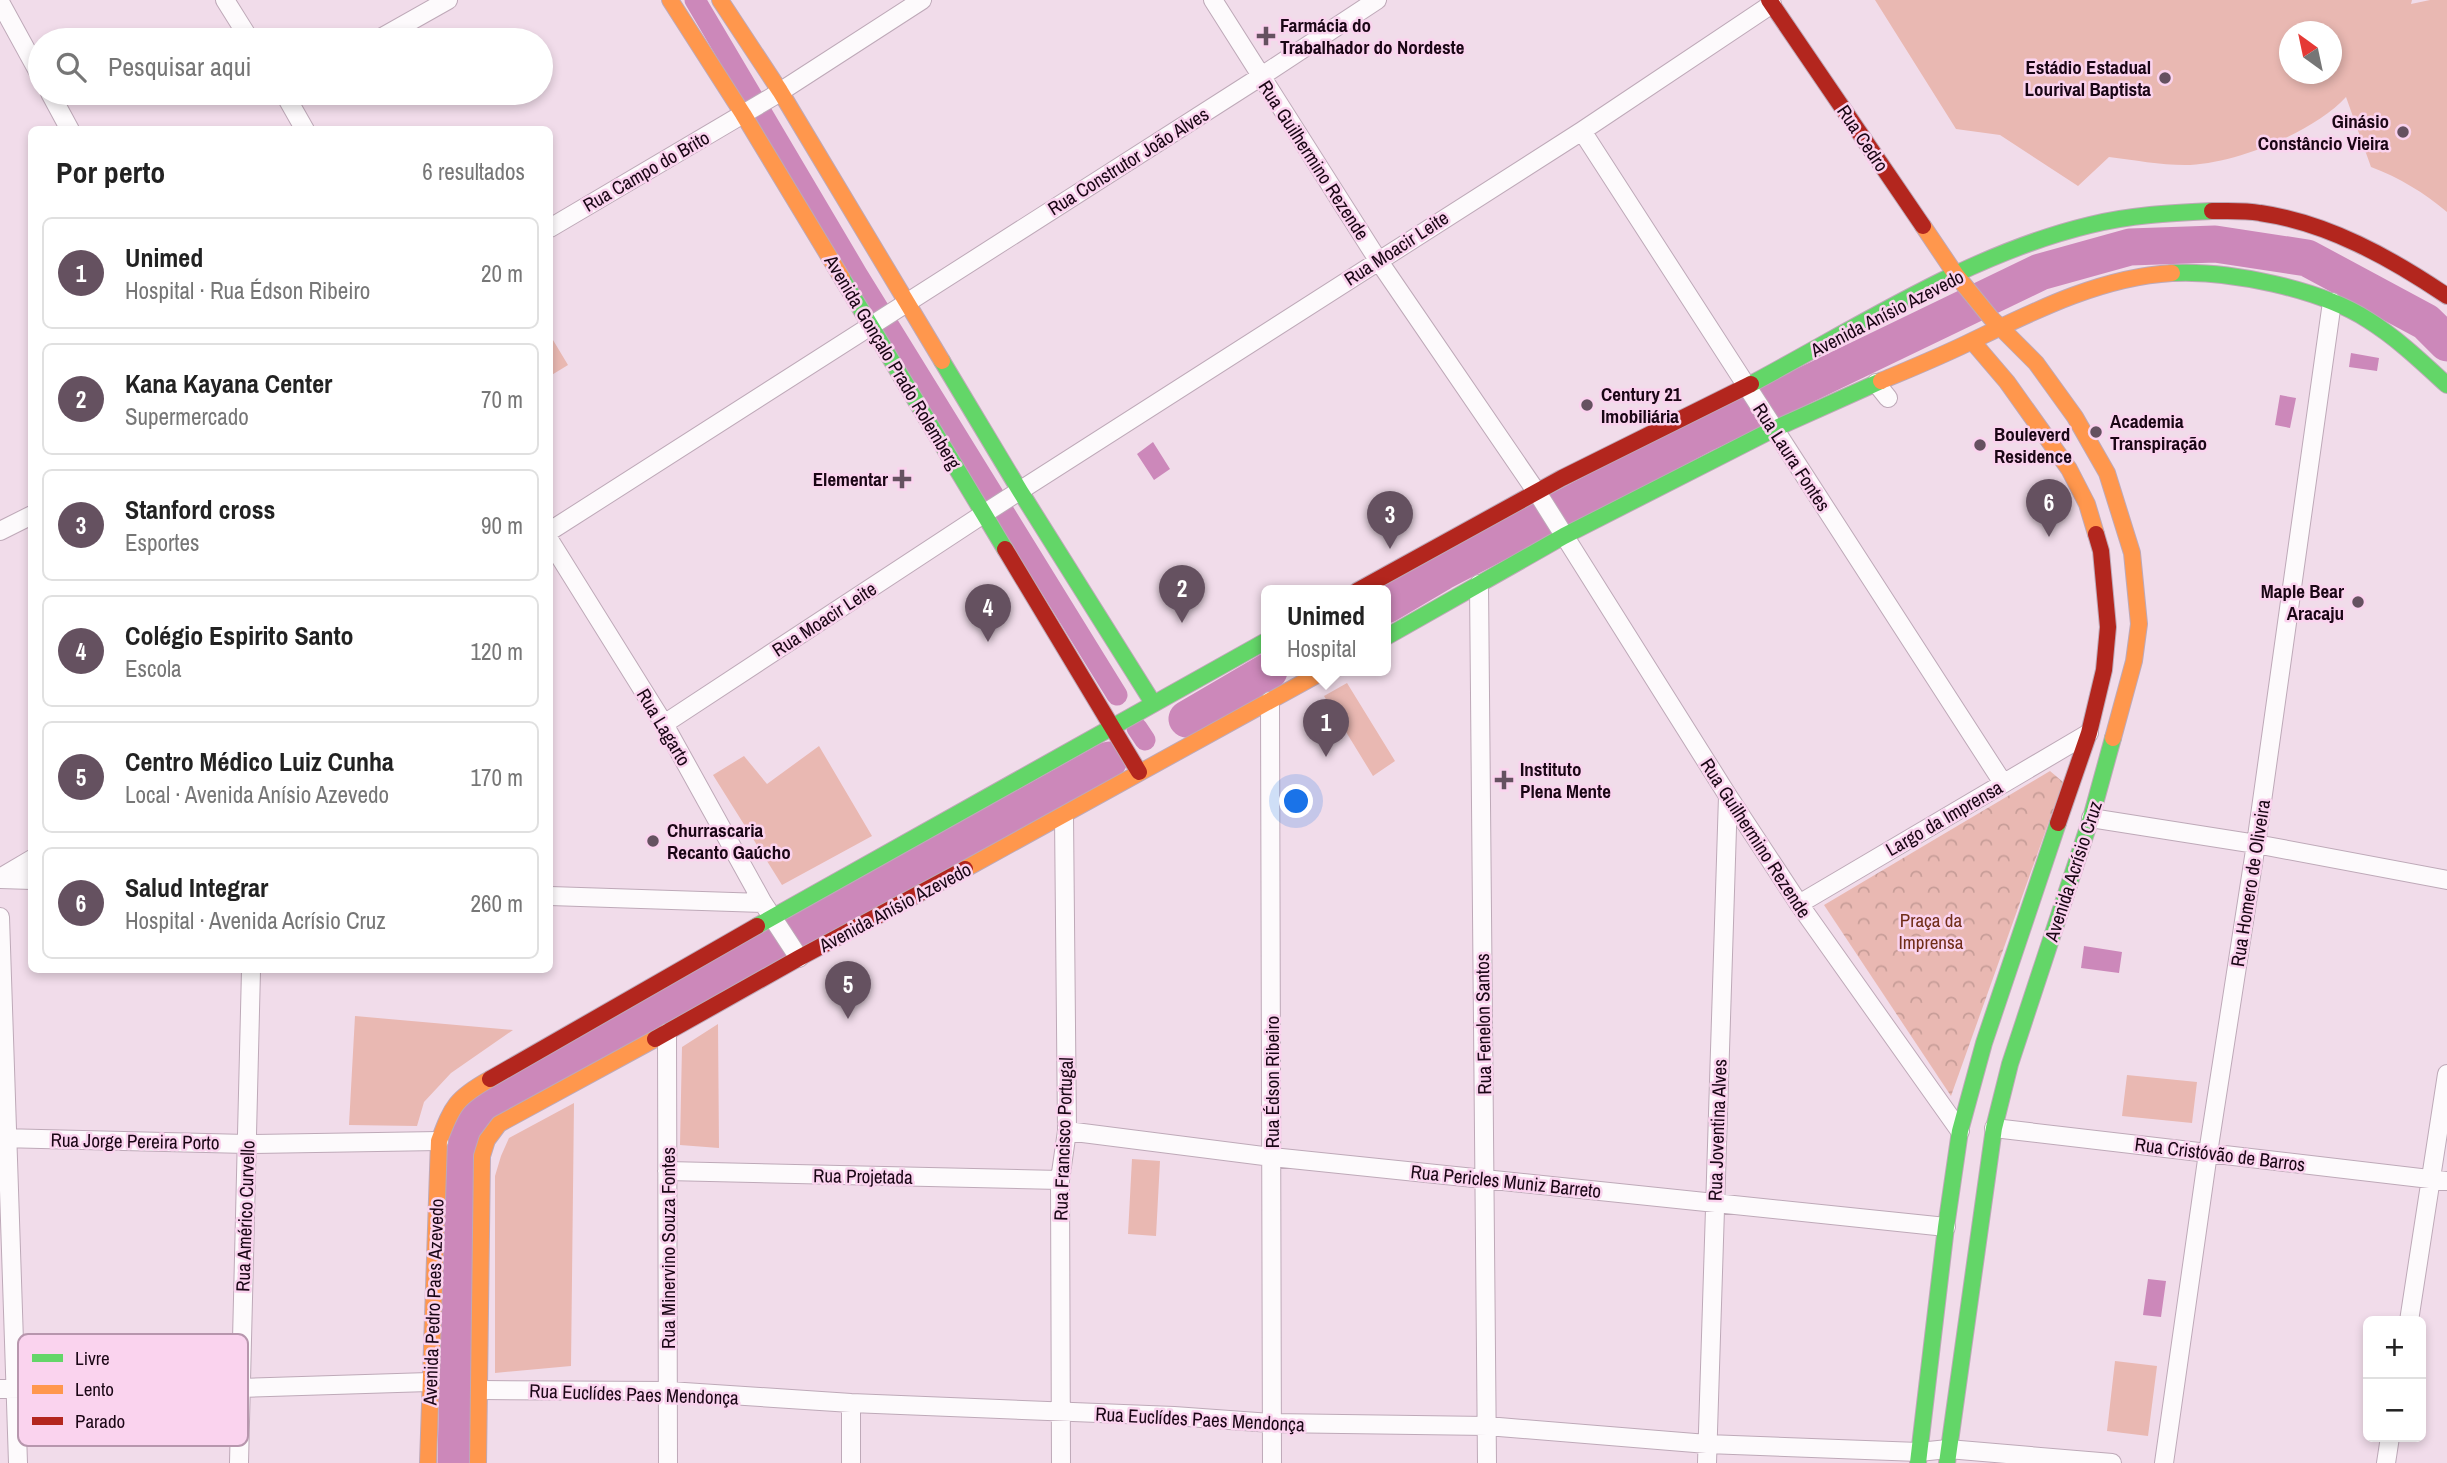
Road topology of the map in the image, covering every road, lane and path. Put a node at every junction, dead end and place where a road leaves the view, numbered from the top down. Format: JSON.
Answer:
{"nodes":[{"id":1,"x":225,"y":0,"type":"edge"},
{"id":2,"x":448,"y":0,"type":"edge"},
{"id":3,"x":670,"y":0,"type":"edge"},
{"id":4,"x":720,"y":0,"type":"edge"},
{"id":5,"x":922,"y":0,"type":"edge"},
{"id":6,"x":1213,"y":0,"type":"edge"},
{"id":7,"x":1377,"y":0,"type":"edge"},
{"id":8,"x":0,"y":2,"type":"edge"},
{"id":9,"x":1771,"y":2,"type":"edge"},
{"id":10,"x":242,"y":28,"type":"edge"},
{"id":11,"x":398,"y":28,"type":"edge"},
{"id":12,"x":28,"y":53,"type":"edge"},
{"id":13,"x":1260,"y":77,"type":"junction"},
{"id":14,"x":776,"y":94,"type":"junction"},
{"id":15,"x":56,"y":105,"type":"edge"},
{"id":16,"x":291,"y":105,"type":"edge"},
{"id":17,"x":746,"y":113,"type":"junction"},
{"id":18,"x":68,"y":126,"type":"edge"},
{"id":19,"x":303,"y":126,"type":"edge"},
{"id":20,"x":1582,"y":131,"type":"junction"},
{"id":21,"x":553,"y":226,"type":"edge"},
{"id":22,"x":1378,"y":260,"type":"junction"},
{"id":23,"x":1961,"y":281,"type":"junction"},
{"id":24,"x":2447,"y":296,"type":"edge"},
{"id":25,"x":2332,"y":302,"type":"junction"},
{"id":26,"x":901,"y":306,"type":"junction"},
{"id":27,"x":1995,"y":322,"type":"junction"},
{"id":28,"x":874,"y":323,"type":"junction"},
{"id":29,"x":1972,"y":341,"type":"junction"},
{"id":30,"x":1877,"y":383,"type":"junction"},
{"id":31,"x":2447,"y":385,"type":"edge"},
{"id":32,"x":1749,"y":391,"type":"junction"},
{"id":33,"x":1888,"y":398,"type":"dead end"},
{"id":34,"x":1770,"y":423,"type":"junction"},
{"id":35,"x":1016,"y":494,"type":"junction"},
{"id":36,"x":1539,"y":494,"type":"junction"},
{"id":37,"x":990,"y":511,"type":"junction"},
{"id":38,"x":28,"y":517,"type":"edge"},
{"id":39,"x":553,"y":529,"type":"edge"},
{"id":40,"x":1561,"y":530,"type":"junction"},
{"id":41,"x":0,"y":531,"type":"edge"},
{"id":42,"x":553,"y":546,"type":"edge"},
{"id":43,"x":1479,"y":584,"type":"junction"},
{"id":44,"x":1368,"y":585,"type":"edge"},
{"id":45,"x":1391,"y":633,"type":"edge"},
{"id":46,"x":1261,"y":644,"type":"edge"},
{"id":47,"x":1315,"y":676,"type":"edge"},
{"id":48,"x":1270,"y":701,"type":"junction"},
{"id":49,"x":1153,"y":703,"type":"junction"},
{"id":50,"x":664,"y":724,"type":"junction"},
{"id":51,"x":1112,"y":727,"type":"junction"},
{"id":52,"x":2089,"y":733,"type":"junction"},
{"id":53,"x":1139,"y":772,"type":"junction"},
{"id":54,"x":2003,"y":783,"type":"junction"},
{"id":55,"x":1728,"y":796,"type":"junction"},
{"id":56,"x":1065,"y":816,"type":"junction"},
{"id":57,"x":2091,"y":818,"type":"junction"},
{"id":58,"x":2256,"y":844,"type":"junction"},
{"id":59,"x":28,"y":861,"type":"edge"},
{"id":60,"x":0,"y":878,"type":"edge"},
{"id":61,"x":28,"y":880,"type":"edge"},
{"id":62,"x":2447,"y":880,"type":"edge"},
{"id":63,"x":553,"y":896,"type":"edge"},
{"id":64,"x":1799,"y":904,"type":"junction"},
{"id":65,"x":772,"y":916,"type":"junction"},
{"id":66,"x":0,"y":917,"type":"edge"},
{"id":67,"x":796,"y":952,"type":"junction"},
{"id":68,"x":251,"y":973,"type":"edge"},
{"id":69,"x":667,"y":1033,"type":"junction"},
{"id":70,"x":2447,"y":1074,"type":"edge"},
{"id":71,"x":1994,"y":1128,"type":"junction"},
{"id":72,"x":1960,"y":1131,"type":"junction"},
{"id":73,"x":1067,"y":1132,"type":"junction"},
{"id":74,"x":3,"y":1138,"type":"edge"},
{"id":75,"x":439,"y":1141,"type":"junction"},
{"id":76,"x":247,"y":1143,"type":"junction"},
{"id":77,"x":2208,"y":1153,"type":"junction"},
{"id":78,"x":1272,"y":1157,"type":"junction"},
{"id":79,"x":667,"y":1171,"type":"junction"},
{"id":80,"x":1485,"y":1178,"type":"junction"},
{"id":81,"x":2439,"y":1180,"type":"edge"},
{"id":82,"x":1060,"y":1181,"type":"junction"},
{"id":83,"x":1715,"y":1203,"type":"junction"},
{"id":84,"x":1946,"y":1227,"type":"junction"},
{"id":85,"x":2410,"y":1316,"type":"edge"},
{"id":86,"x":242,"y":1334,"type":"edge"},
{"id":87,"x":429,"y":1382,"type":"junction"},
{"id":88,"x":248,"y":1388,"type":"edge"},
{"id":89,"x":8,"y":1389,"type":"edge"},
{"id":90,"x":481,"y":1390,"type":"junction"},
{"id":91,"x":669,"y":1391,"type":"junction"},
{"id":92,"x":851,"y":1404,"type":"junction"},
{"id":93,"x":1061,"y":1413,"type":"junction"},
{"id":94,"x":1272,"y":1423,"type":"junction"},
{"id":95,"x":1487,"y":1426,"type":"junction"},
{"id":96,"x":2389,"y":1442,"type":"edge"},
{"id":97,"x":1707,"y":1444,"type":"junction"},
{"id":98,"x":1948,"y":1456,"type":"edge"},
{"id":99,"x":1918,"y":1458,"type":"edge"},
{"id":100,"x":18,"y":1463,"type":"edge"},
{"id":101,"x":428,"y":1463,"type":"edge"},
{"id":102,"x":478,"y":1463,"type":"edge"},
{"id":103,"x":668,"y":1463,"type":"edge"},
{"id":104,"x":852,"y":1463,"type":"edge"},
{"id":105,"x":1061,"y":1463,"type":"edge"},
{"id":106,"x":1272,"y":1463,"type":"edge"},
{"id":107,"x":1487,"y":1463,"type":"edge"},
{"id":108,"x":1707,"y":1463,"type":"edge"},
{"id":109,"x":2112,"y":1463,"type":"edge"},
{"id":110,"x":2164,"y":1463,"type":"edge"},
{"id":111,"x":2386,"y":1463,"type":"edge"}],
"edges":[{"from":1,"to":10,"type":"street"},
{"from":2,"to":11,"type":"street"},
{"from":3,"to":17,"type":"street","name":"Avenida Gonçalo Prado Rolemberg"},
{"from":4,"to":14,"type":"street"},
{"from":5,"to":14,"type":"street"},
{"from":6,"to":13,"type":"street","name":"Rua Guilhermino Rezende"},
{"from":7,"to":13,"type":"street","name":"Rua Construtor João Alves"},
{"from":8,"to":12,"type":"street"},
{"from":9,"to":20,"type":"street","name":"Rua Moacir Leite"},
{"from":9,"to":23,"type":"street","name":"Rua Cedro"},
{"from":13,"to":22,"type":"street","name":"Rua Guilhermino Rezende"},
{"from":13,"to":26,"type":"street","name":"Rua Construtor João Alves"},
{"from":14,"to":17,"type":"street","name":"Rua Campo do Brito"},
{"from":14,"to":26,"type":"street"},
{"from":15,"to":18,"type":"street"},
{"from":16,"to":19,"type":"street"},
{"from":17,"to":21,"type":"street","name":"Rua Campo do Brito"},
{"from":17,"to":28,"type":"street","name":"Avenida Gonçalo Prado Rolemberg"},
{"from":20,"to":22,"type":"street","name":"Rua Moacir Leite"},
{"from":20,"to":32,"type":"street","name":"Rua Laura Fontes"},
{"from":22,"to":35,"type":"street","name":"Rua Moacir Leite"},
{"from":22,"to":36,"type":"street","name":"Rua Guilhermino Rezende"},
{"from":23,"to":24,"type":"street","name":"Avenida Anísio Azevedo"},
{"from":23,"to":27,"type":"street","name":"Rua Cedro"},
{"from":23,"to":32,"type":"street","name":"Avenida Anísio Azevedo"},
{"from":25,"to":27,"type":"street"},
{"from":25,"to":31,"type":"street"},
{"from":25,"to":58,"type":"street","name":"Rua Homero de Oliveira"},
{"from":26,"to":28,"type":"street","name":"Rua Construtor João Alves"},
{"from":26,"to":35,"type":"street"},
{"from":27,"to":29,"type":"street"},
{"from":27,"to":57,"type":"street","name":"Avenida Acrísio Cruz"},
{"from":28,"to":37,"type":"street","name":"Avenida Gonçalo Prado Rolemberg"},
{"from":28,"to":39,"type":"street","name":"Rua Construtor João Alves"},
{"from":29,"to":30,"type":"street"},
{"from":29,"to":52,"type":"street","name":"Avenida Acrísio Cruz"},
{"from":30,"to":33,"type":"street"},
{"from":30,"to":34,"type":"street"},
{"from":32,"to":34,"type":"street","name":"Rua Laura Fontes"},
{"from":32,"to":36,"type":"street","name":"Avenida Anísio Azevedo"},
{"from":34,"to":40,"type":"street"},
{"from":34,"to":54,"type":"street","name":"Rua Laura Fontes"},
{"from":35,"to":37,"type":"street","name":"Rua Moacir Leite"},
{"from":35,"to":49,"type":"street"},
{"from":36,"to":40,"type":"street","name":"Rua Guilhermino Rezende"},
{"from":36,"to":44,"type":"street","name":"Avenida Anísio Azevedo"},
{"from":37,"to":50,"type":"street","name":"Rua Moacir Leite"},
{"from":37,"to":51,"type":"street","name":"Avenida Gonçalo Prado Rolemberg"},
{"from":38,"to":41,"type":"street"},
{"from":40,"to":43,"type":"street"},
{"from":40,"to":55,"type":"street","name":"Rua Guilhermino Rezende"},
{"from":42,"to":50,"type":"street","name":"Rua Lagarto"},
{"from":43,"to":45,"type":"street"},
{"from":43,"to":80,"type":"street","name":"Rua Fenelon Santos"},
{"from":46,"to":49,"type":"street"},
{"from":47,"to":48,"type":"street","name":"Avenida Anísio Azevedo"},
{"from":48,"to":53,"type":"street","name":"Avenida Anísio Azevedo"},
{"from":48,"to":78,"type":"street","name":"Rua Édson Ribeiro"},
{"from":49,"to":51,"type":"street"},
{"from":50,"to":65,"type":"street","name":"Rua Lagarto"},
{"from":51,"to":53,"type":"street","name":"Avenida Gonçalo Prado Rolemberg"},
{"from":51,"to":65,"type":"street"},
{"from":52,"to":54,"type":"street","name":"Largo da Imprensa"},
{"from":52,"to":72,"type":"street","name":"Avenida Acrísio Cruz"},
{"from":53,"to":56,"type":"street","name":"Avenida Anísio Azevedo"},
{"from":54,"to":64,"type":"street","name":"Largo da Imprensa"},
{"from":55,"to":64,"type":"street","name":"Rua Guilhermino Rezende"},
{"from":55,"to":83,"type":"street","name":"Rua Joventina Alves"},
{"from":56,"to":67,"type":"street","name":"Avenida Anísio Azevedo"},
{"from":56,"to":73,"type":"street","name":"Rua Francisco Portugal"},
{"from":57,"to":58,"type":"street"},
{"from":57,"to":71,"type":"street","name":"Avenida Acrísio Cruz"},
{"from":58,"to":62,"type":"street"},
{"from":58,"to":77,"type":"street","name":"Rua Homero de Oliveira"},
{"from":59,"to":60,"type":"street"},
{"from":60,"to":61,"type":"street"},
{"from":63,"to":65,"type":"street"},
{"from":64,"to":72,"type":"street","name":"Rua Guilhermino Rezende"},
{"from":65,"to":67,"type":"street","name":"Rua Lagarto"},
{"from":65,"to":75,"type":"street"},
{"from":66,"to":74,"type":"street"},
{"from":67,"to":69,"type":"street","name":"Avenida Anísio Azevedo"},
{"from":68,"to":76,"type":"street","name":"Rua Américo Curvello"},
{"from":69,"to":79,"type":"street","name":"Rua Minervino Souza Fontes"},
{"from":69,"to":90,"type":"street","name":"Avenida Anísio Azevedo"},
{"from":70,"to":81,"type":"street"},
{"from":71,"to":77,"type":"street","name":"Rua Cristóvão de Barros"},
{"from":71,"to":98,"type":"street","name":"Avenida Acrísio Cruz"},
{"from":72,"to":84,"type":"street","name":"Avenida Acrísio Cruz"},
{"from":73,"to":78,"type":"street","name":"Rua Pericles Muniz Barreto"},
{"from":73,"to":82,"type":"street","name":"Rua Francisco Portugal"},
{"from":74,"to":76,"type":"street","name":"Rua Jorge Pereira Porto"},
{"from":74,"to":89,"type":"street"},
{"from":75,"to":76,"type":"street","name":"Rua Jorge Pereira Porto"},
{"from":75,"to":87,"type":"street","name":"Avenida Pedro Paes Azevedo"},
{"from":76,"to":86,"type":"street","name":"Rua Américo Curvello"},
{"from":77,"to":81,"type":"street","name":"Rua Cristóvão de Barros"},
{"from":77,"to":110,"type":"street","name":"Rua Homero de Oliveira"},
{"from":78,"to":80,"type":"street","name":"Rua Pericles Muniz Barreto"},
{"from":78,"to":94,"type":"street","name":"Rua Édson Ribeiro"},
{"from":79,"to":82,"type":"street","name":"Rua Projetada"},
{"from":79,"to":91,"type":"street","name":"Rua Minervino Souza Fontes"},
{"from":80,"to":83,"type":"street","name":"Rua Pericles Muniz Barreto"},
{"from":80,"to":95,"type":"street","name":"Rua Fenelon Santos"},
{"from":81,"to":85,"type":"street"},
{"from":82,"to":93,"type":"street","name":"Rua Francisco Portugal"},
{"from":83,"to":84,"type":"street","name":"Rua Pericles Muniz Barreto"},
{"from":83,"to":97,"type":"street","name":"Rua Joventina Alves"},
{"from":84,"to":99,"type":"street","name":"Avenida Acrísio Cruz"},
{"from":87,"to":88,"type":"street"},
{"from":87,"to":101,"type":"street","name":"Avenida Pedro Paes Azevedo"},
{"from":89,"to":100,"type":"street"},
{"from":90,"to":91,"type":"street","name":"Rua Euclídes Paes Mendonça"},
{"from":90,"to":102,"type":"street"},
{"from":91,"to":92,"type":"street","name":"Rua Euclídes Paes Mendonça"},
{"from":91,"to":103,"type":"street","name":"Rua Minervino Souza Fontes"},
{"from":92,"to":93,"type":"street","name":"Rua Euclídes Paes Mendonça"},
{"from":92,"to":104,"type":"street"},
{"from":93,"to":94,"type":"street","name":"Rua Euclídes Paes Mendonça"},
{"from":93,"to":105,"type":"street","name":"Rua Francisco Portugal"},
{"from":94,"to":95,"type":"street","name":"Rua Euclídes Paes Mendonça"},
{"from":94,"to":106,"type":"street","name":"Rua Édson Ribeiro"},
{"from":95,"to":97,"type":"street","name":"Rua Euclídes Paes Mendonça"},
{"from":95,"to":107,"type":"street","name":"Rua Fenelon Santos"},
{"from":96,"to":111,"type":"street"},
{"from":97,"to":99,"type":"street","name":"Rua Euclídes Paes Mendonça"},
{"from":97,"to":108,"type":"street","name":"Rua Joventina Alves"},
{"from":98,"to":99,"type":"street","name":"Rua Euclídes Paes Mendonça"},
{"from":98,"to":109,"type":"street","name":"Rua Euclídes Paes Mendonça"}]}
